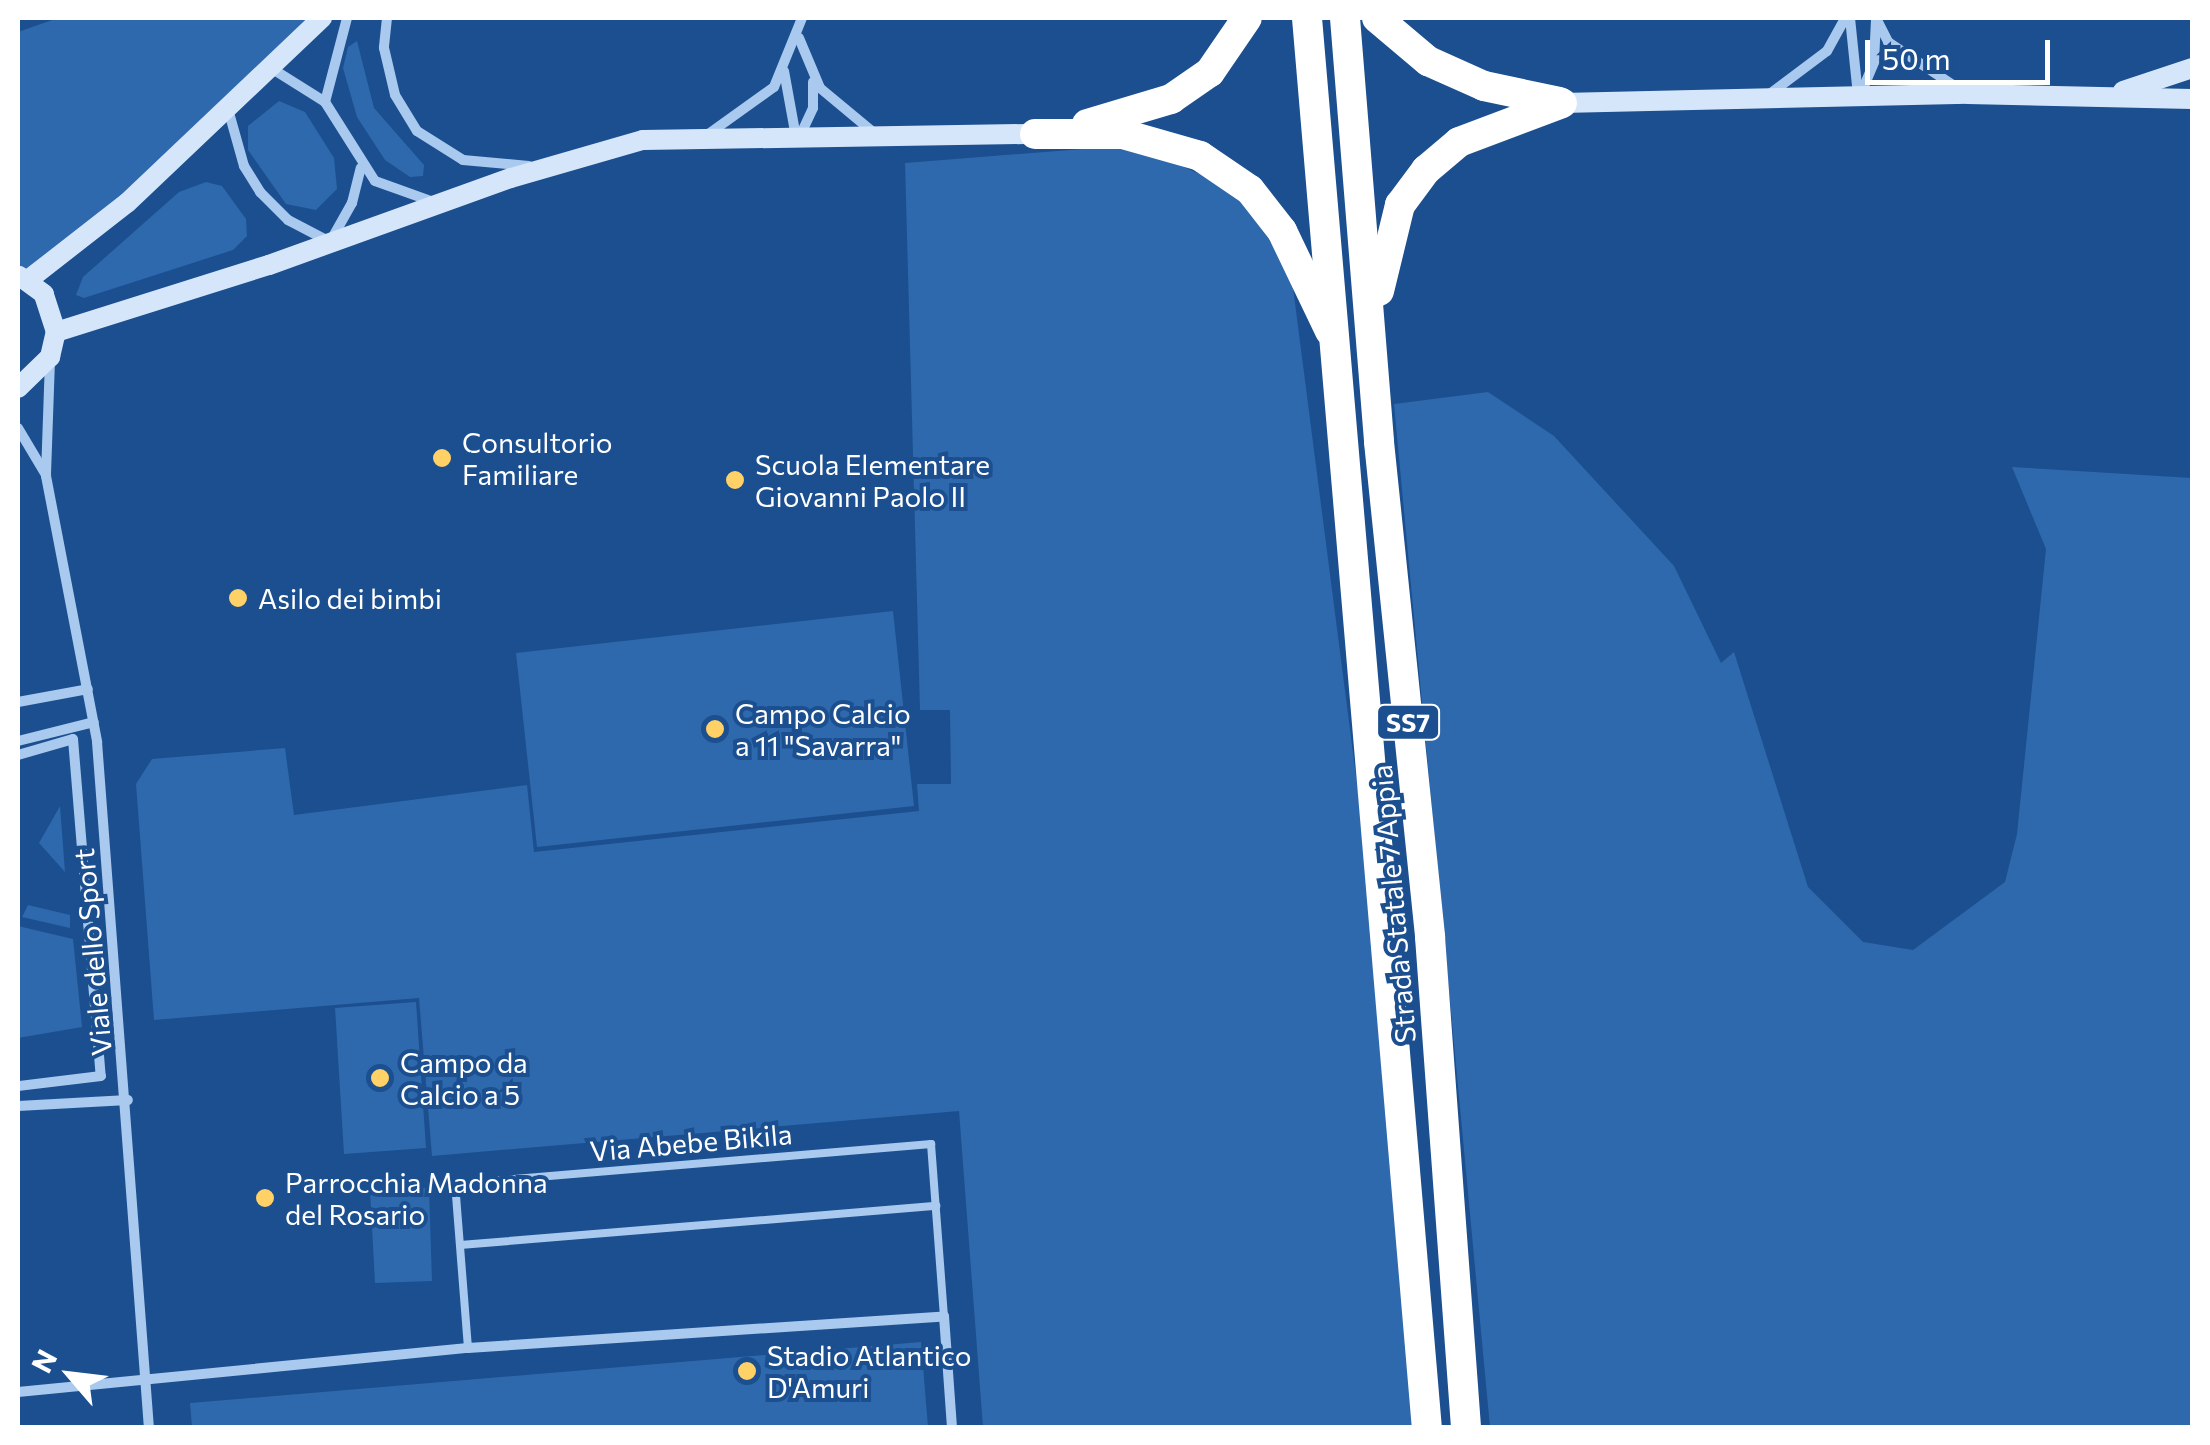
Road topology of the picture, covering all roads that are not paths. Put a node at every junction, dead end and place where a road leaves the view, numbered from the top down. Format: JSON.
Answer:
{"nodes":[{"id":1,"x":322,"y":18,"type":"edge"},
{"id":2,"x":347,"y":18,"type":"edge"},
{"id":3,"x":387,"y":18,"type":"edge"},
{"id":4,"x":802,"y":18,"type":"edge"},
{"id":5,"x":1247,"y":18,"type":"edge"},
{"id":6,"x":1307,"y":18,"type":"edge"},
{"id":7,"x":1345,"y":18,"type":"edge"},
{"id":8,"x":1377,"y":18,"type":"edge"},
{"id":9,"x":1847,"y":18,"type":"edge"},
{"id":10,"x":1876,"y":18,"type":"edge"},
{"id":11,"x":799,"y":37,"type":"junction"},
{"id":12,"x":271,"y":68,"type":"junction"},
{"id":13,"x":2192,"y":68,"type":"edge"},
{"id":14,"x":784,"y":70,"type":"junction"},
{"id":15,"x":813,"y":76,"type":"junction"},
{"id":16,"x":1968,"y":94,"type":"junction"},
{"id":17,"x":2112,"y":94,"type":"junction"},
{"id":18,"x":1859,"y":98,"type":"junction"},
{"id":19,"x":2192,"y":99,"type":"edge"},
{"id":20,"x":1759,"y":100,"type":"junction"},
{"id":21,"x":325,"y":102,"type":"junction"},
{"id":22,"x":1562,"y":103,"type":"junction"},
{"id":23,"x":228,"y":108,"type":"junction"},
{"id":24,"x":1035,"y":134,"type":"junction"},
{"id":25,"x":702,"y":138,"type":"junction"},
{"id":26,"x":797,"y":139,"type":"junction"},
{"id":27,"x":884,"y":139,"type":"junction"},
{"id":28,"x":360,"y":168,"type":"junction"},
{"id":29,"x":544,"y":168,"type":"junction"},
{"id":30,"x":442,"y":204,"type":"junction"},
{"id":31,"x":330,"y":242,"type":"junction"},
{"id":32,"x":23,"y":277,"type":"edge"},
{"id":33,"x":56,"y":332,"type":"junction"},
{"id":34,"x":1338,"y":349,"type":"junction"},
{"id":35,"x":50,"y":357,"type":"junction"},
{"id":36,"x":18,"y":388,"type":"edge"},
{"id":37,"x":18,"y":428,"type":"edge"},
{"id":38,"x":1379,"y":442,"type":"junction"},
{"id":39,"x":46,"y":476,"type":"junction"},
{"id":40,"x":88,"y":689,"type":"junction"},
{"id":41,"x":18,"y":702,"type":"edge"},
{"id":42,"x":94,"y":722,"type":"junction"},
{"id":43,"x":18,"y":741,"type":"edge"},
{"id":44,"x":18,"y":754,"type":"edge"},
{"id":45,"x":18,"y":1086,"type":"edge"},
{"id":46,"x":128,"y":1100,"type":"junction"},
{"id":47,"x":18,"y":1106,"type":"edge"},
{"id":48,"x":936,"y":1206,"type":"junction"},
{"id":49,"x":460,"y":1246,"type":"junction"},
{"id":50,"x":944,"y":1316,"type":"junction"},
{"id":51,"x":468,"y":1348,"type":"junction"},
{"id":52,"x":146,"y":1378,"type":"junction"},
{"id":53,"x":18,"y":1392,"type":"edge"},
{"id":54,"x":149,"y":1428,"type":"edge"},
{"id":55,"x":952,"y":1428,"type":"edge"},
{"id":56,"x":1427,"y":1428,"type":"edge"},
{"id":57,"x":1466,"y":1428,"type":"edge"}],
"edges":[{"from":1,"to":12,"type":"street"},
{"from":2,"to":21,"type":"street"},
{"from":3,"to":29,"type":"street"},
{"from":4,"to":11,"type":"street"},
{"from":5,"to":24,"type":"highway"},
{"from":6,"to":34,"type":"highway","name":"Strada Statale 7 Appia","number":"SS7"},
{"from":7,"to":38,"type":"highway","name":"Strada Statale 7 Appia","number":"SS7"},
{"from":8,"to":22,"type":"highway"},
{"from":9,"to":18,"type":"street"},
{"from":9,"to":20,"type":"street"},
{"from":10,"to":16,"type":"street"},
{"from":10,"to":18,"type":"street"},
{"from":11,"to":14,"type":"street"},
{"from":11,"to":15,"type":"street"},
{"from":12,"to":21,"type":"street"},
{"from":12,"to":23,"type":"street"},
{"from":13,"to":17,"type":"street"},
{"from":14,"to":25,"type":"street"},
{"from":14,"to":26,"type":"street"},
{"from":15,"to":26,"type":"street"},
{"from":15,"to":27,"type":"street"},
{"from":16,"to":17,"type":"street"},
{"from":16,"to":18,"type":"street"},
{"from":17,"to":19,"type":"street"},
{"from":18,"to":20,"type":"street"},
{"from":20,"to":22,"type":"street"},
{"from":21,"to":28,"type":"street"},
{"from":22,"to":38,"type":"highway"},
{"from":23,"to":31,"type":"street"},
{"from":23,"to":32,"type":"street"},
{"from":24,"to":27,"type":"street"},
{"from":24,"to":34,"type":"highway"},
{"from":25,"to":26,"type":"street"},
{"from":25,"to":29,"type":"street"},
{"from":26,"to":27,"type":"street"},
{"from":28,"to":30,"type":"street"},
{"from":28,"to":31,"type":"street"},
{"from":29,"to":30,"type":"street"},
{"from":30,"to":31,"type":"street"},
{"from":31,"to":33,"type":"street"},
{"from":32,"to":33,"type":"street"},
{"from":33,"to":35,"type":"street"},
{"from":34,"to":56,"type":"highway","name":"Strada Statale 7 Appia","number":"SS7"},
{"from":35,"to":36,"type":"street"},
{"from":35,"to":39,"type":"street","name":"Viale dello Sport"},
{"from":37,"to":39,"type":"street","name":"Viale dello Sport"},
{"from":38,"to":57,"type":"highway","name":"Strada Statale 7 Appia","number":"SS7"},
{"from":39,"to":40,"type":"street","name":"Viale dello Sport"},
{"from":40,"to":41,"type":"street"},
{"from":40,"to":42,"type":"street","name":"Viale dello Sport"},
{"from":42,"to":43,"type":"street"},
{"from":42,"to":46,"type":"street","name":"Viale dello Sport"},
{"from":44,"to":45,"type":"street"},
{"from":46,"to":47,"type":"street"},
{"from":46,"to":52,"type":"street","name":"Viale dello Sport"},
{"from":48,"to":49,"type":"lane"},
{"from":48,"to":49,"type":"lane","name":"Via Abebe Bikila"},
{"from":48,"to":50,"type":"lane","name":"Via Abebe Bikila"},
{"from":49,"to":51,"type":"lane","name":"Via Abebe Bikila"},
{"from":50,"to":51,"type":"street"},
{"from":50,"to":55,"type":"street","name":"Via Abebe Bikila"},
{"from":51,"to":52,"type":"street"},
{"from":52,"to":53,"type":"street"},
{"from":52,"to":54,"type":"street","name":"Viale dello Sport"}]}
